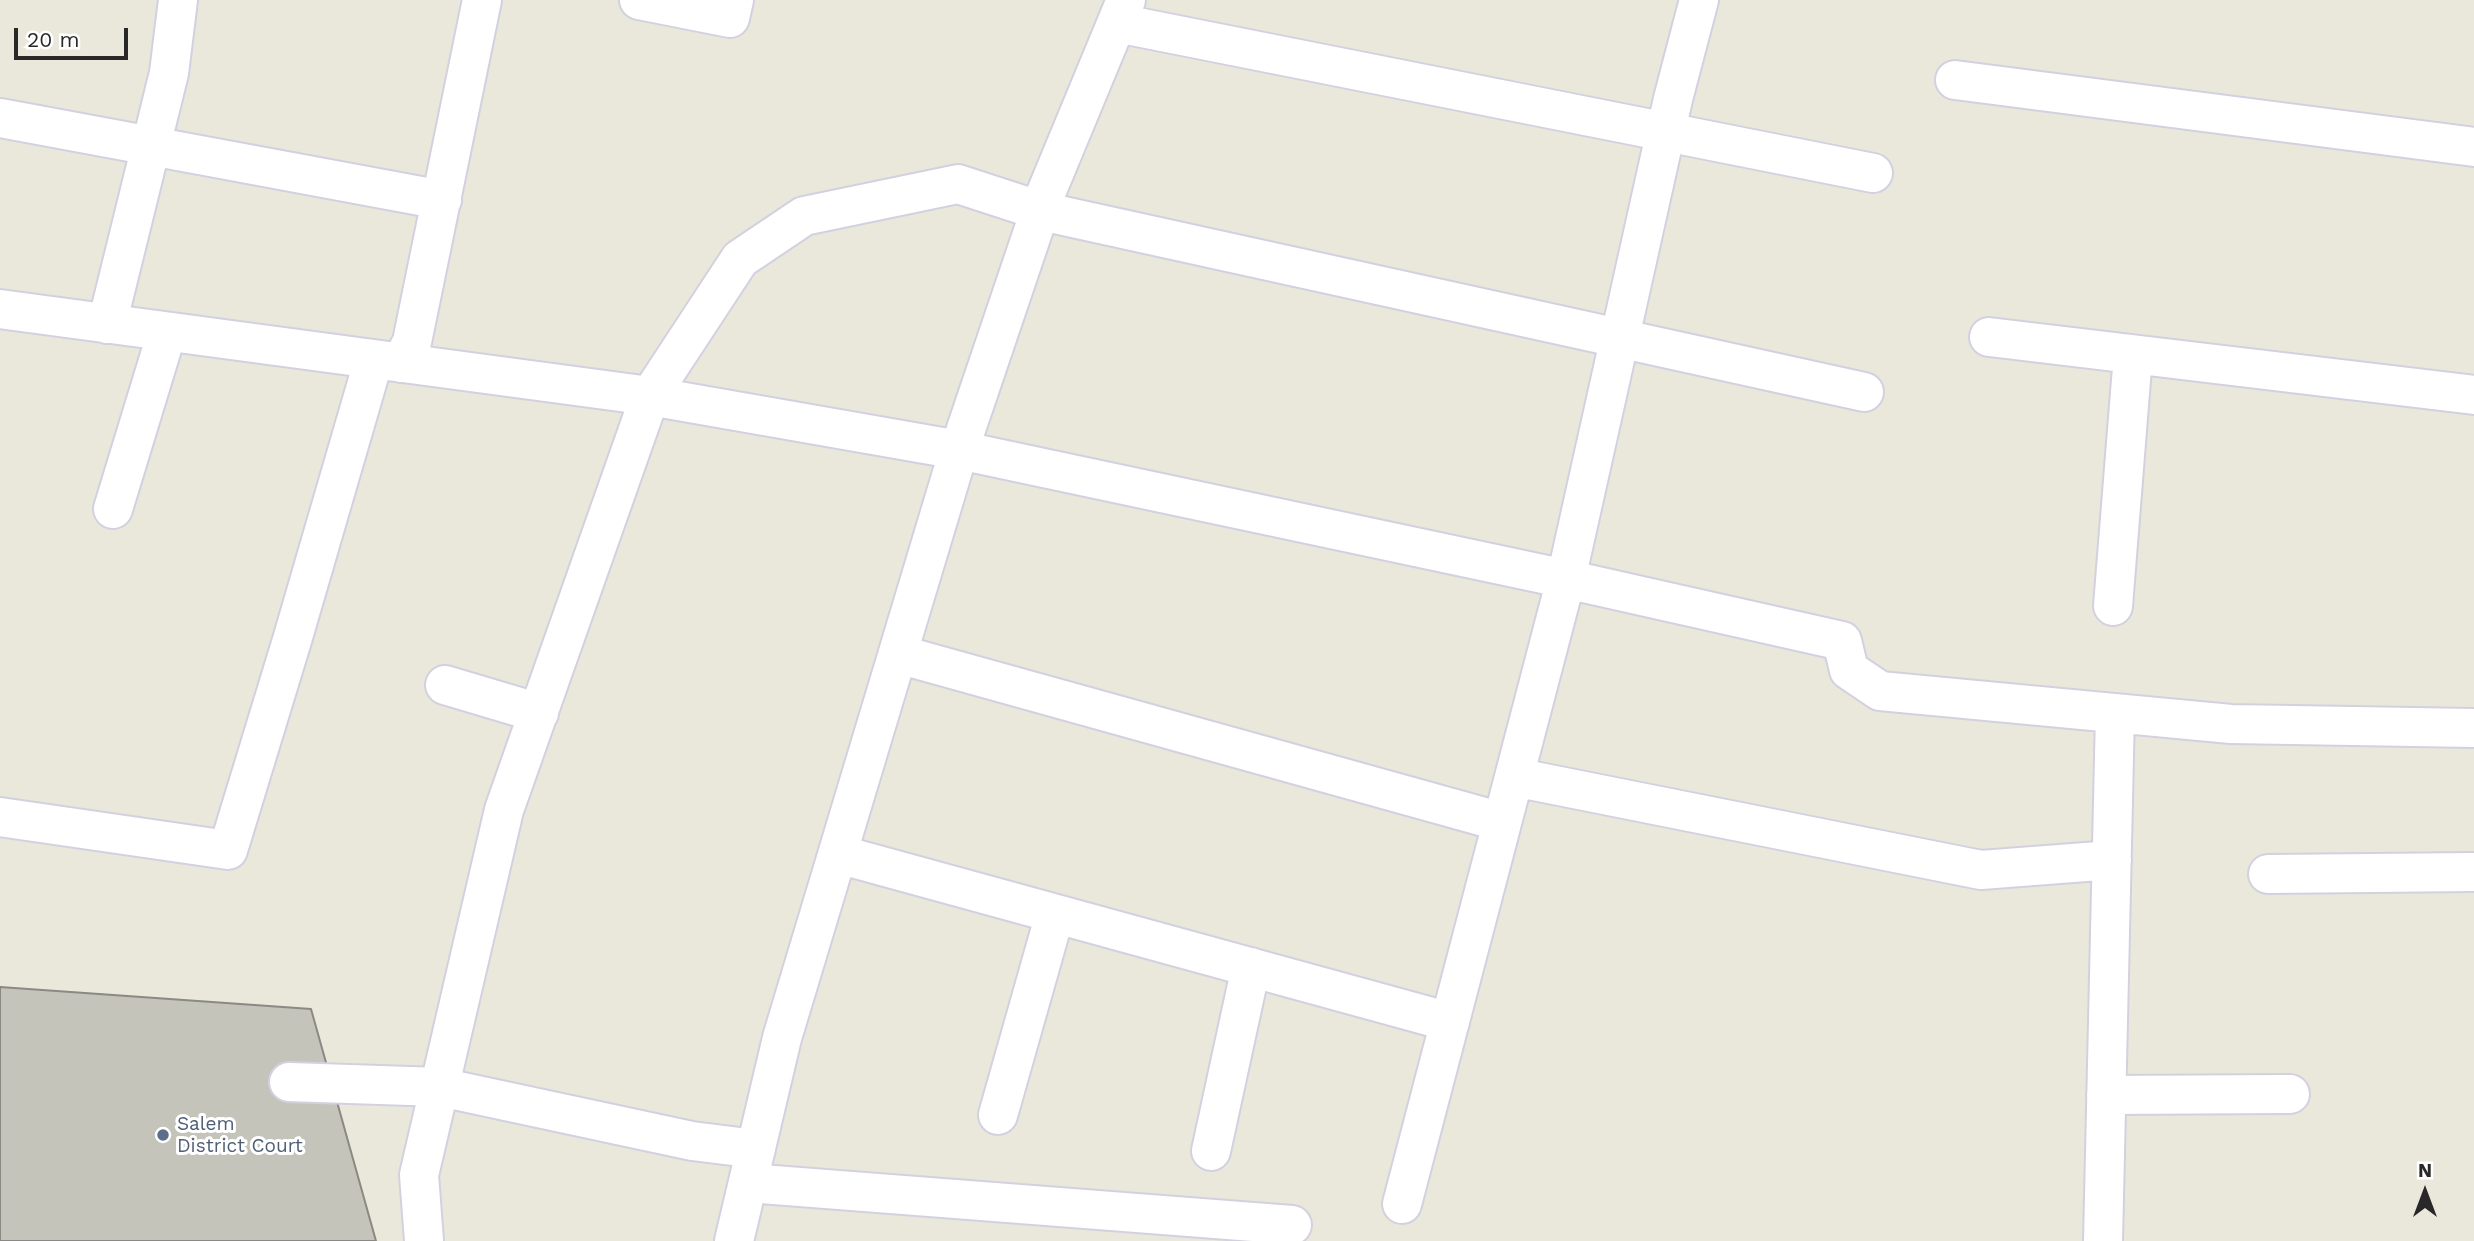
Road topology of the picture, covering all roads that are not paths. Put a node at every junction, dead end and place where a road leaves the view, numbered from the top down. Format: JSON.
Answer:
{"nodes":[{"id":1,"x":178,"y":0,"type":"edge"},
{"id":2,"x":482,"y":0,"type":"edge"},
{"id":3,"x":639,"y":0,"type":"edge"},
{"id":4,"x":734,"y":0,"type":"edge"},
{"id":5,"x":1699,"y":0,"type":"edge"},
{"id":6,"x":1121,"y":11,"type":"edge"},
{"id":7,"x":1955,"y":80,"type":"dead end"},
{"id":8,"x":0,"y":118,"type":"edge"},
{"id":9,"x":1667,"y":131,"type":"junction"},
{"id":10,"x":153,"y":146,"type":"junction"},
{"id":11,"x":2474,"y":148,"type":"edge"},
{"id":12,"x":1873,"y":173,"type":"dead end"},
{"id":13,"x":442,"y":200,"type":"junction"},
{"id":14,"x":1041,"y":211,"type":"junction"},
{"id":15,"x":0,"y":309,"type":"edge"},
{"id":16,"x":107,"y":324,"type":"junction"},
{"id":17,"x":167,"y":332,"type":"junction"},
{"id":18,"x":1989,"y":337,"type":"dead end"},
{"id":19,"x":1620,"y":339,"type":"junction"},
{"id":20,"x":2133,"y":355,"type":"junction"},
{"id":21,"x":388,"y":361,"type":"junction"},
{"id":22,"x":1864,"y":393,"type":"dead end"},
{"id":23,"x":2474,"y":395,"type":"edge"},
{"id":24,"x":650,"y":396,"type":"junction"},
{"id":25,"x":960,"y":450,"type":"junction"},
{"id":26,"x":113,"y":509,"type":"dead end"},
{"id":27,"x":1566,"y":579,"type":"junction"},
{"id":28,"x":2113,"y":606,"type":"dead end"},
{"id":29,"x":898,"y":654,"type":"junction"},
{"id":30,"x":445,"y":685,"type":"dead end"},
{"id":31,"x":540,"y":713,"type":"junction"},
{"id":32,"x":2115,"y":713,"type":"junction"},
{"id":33,"x":2474,"y":728,"type":"edge"},
{"id":34,"x":1514,"y":777,"type":"junction"},
{"id":35,"x":0,"y":817,"type":"edge"},
{"id":36,"x":1502,"y":822,"type":"junction"},
{"id":37,"x":838,"y":854,"type":"junction"},
{"id":38,"x":2112,"y":860,"type":"junction"},
{"id":39,"x":2474,"y":872,"type":"edge"},
{"id":40,"x":2268,"y":874,"type":"dead end"},
{"id":41,"x":1055,"y":914,"type":"junction"},
{"id":42,"x":1251,"y":967,"type":"junction"},
{"id":43,"x":1450,"y":1022,"type":"junction"},
{"id":44,"x":289,"y":1082,"type":"edge"},
{"id":45,"x":440,"y":1087,"type":"junction"},
{"id":46,"x":2290,"y":1094,"type":"dead end"},
{"id":47,"x":2106,"y":1095,"type":"junction"},
{"id":48,"x":998,"y":1115,"type":"dead end"},
{"id":49,"x":1211,"y":1151,"type":"dead end"},
{"id":50,"x":752,"y":1166,"type":"junction"},
{"id":51,"x":1402,"y":1204,"type":"dead end"},
{"id":52,"x":1292,"y":1225,"type":"dead end"},
{"id":53,"x":424,"y":1241,"type":"edge"},
{"id":54,"x":734,"y":1241,"type":"edge"},
{"id":55,"x":2103,"y":1241,"type":"edge"}],
"edges":[{"from":1,"to":10,"type":"street"},
{"from":2,"to":13,"type":"street"},
{"from":3,"to":4,"type":"street"},
{"from":5,"to":9,"type":"street"},
{"from":6,"to":9,"type":"street"},
{"from":6,"to":14,"type":"street"},
{"from":7,"to":11,"type":"street"},
{"from":8,"to":10,"type":"street"},
{"from":9,"to":12,"type":"street"},
{"from":9,"to":19,"type":"street"},
{"from":10,"to":13,"type":"street"},
{"from":10,"to":16,"type":"street"},
{"from":13,"to":21,"type":"street"},
{"from":14,"to":19,"type":"street"},
{"from":14,"to":24,"type":"street"},
{"from":14,"to":25,"type":"street"},
{"from":15,"to":16,"type":"street"},
{"from":16,"to":17,"type":"street"},
{"from":17,"to":21,"type":"street"},
{"from":17,"to":26,"type":"street"},
{"from":18,"to":20,"type":"street"},
{"from":19,"to":22,"type":"street"},
{"from":19,"to":27,"type":"street"},
{"from":20,"to":23,"type":"street"},
{"from":20,"to":28,"type":"street"},
{"from":21,"to":24,"type":"street"},
{"from":21,"to":35,"type":"street"},
{"from":24,"to":25,"type":"street"},
{"from":24,"to":31,"type":"street"},
{"from":25,"to":27,"type":"street"},
{"from":25,"to":29,"type":"street"},
{"from":27,"to":32,"type":"street"},
{"from":27,"to":34,"type":"street"},
{"from":29,"to":36,"type":"street"},
{"from":29,"to":37,"type":"street"},
{"from":30,"to":31,"type":"street"},
{"from":31,"to":45,"type":"street"},
{"from":32,"to":33,"type":"street"},
{"from":32,"to":38,"type":"street"},
{"from":34,"to":36,"type":"street"},
{"from":34,"to":38,"type":"street"},
{"from":36,"to":43,"type":"street"},
{"from":37,"to":41,"type":"street"},
{"from":37,"to":50,"type":"street"},
{"from":38,"to":47,"type":"street"},
{"from":39,"to":40,"type":"street"},
{"from":41,"to":42,"type":"street"},
{"from":41,"to":48,"type":"street"},
{"from":42,"to":43,"type":"street"},
{"from":42,"to":49,"type":"street"},
{"from":43,"to":51,"type":"street"},
{"from":44,"to":45,"type":"street"},
{"from":45,"to":50,"type":"street"},
{"from":45,"to":53,"type":"street"},
{"from":46,"to":47,"type":"street"},
{"from":47,"to":55,"type":"street"},
{"from":50,"to":52,"type":"street"},
{"from":50,"to":54,"type":"street"}]}
